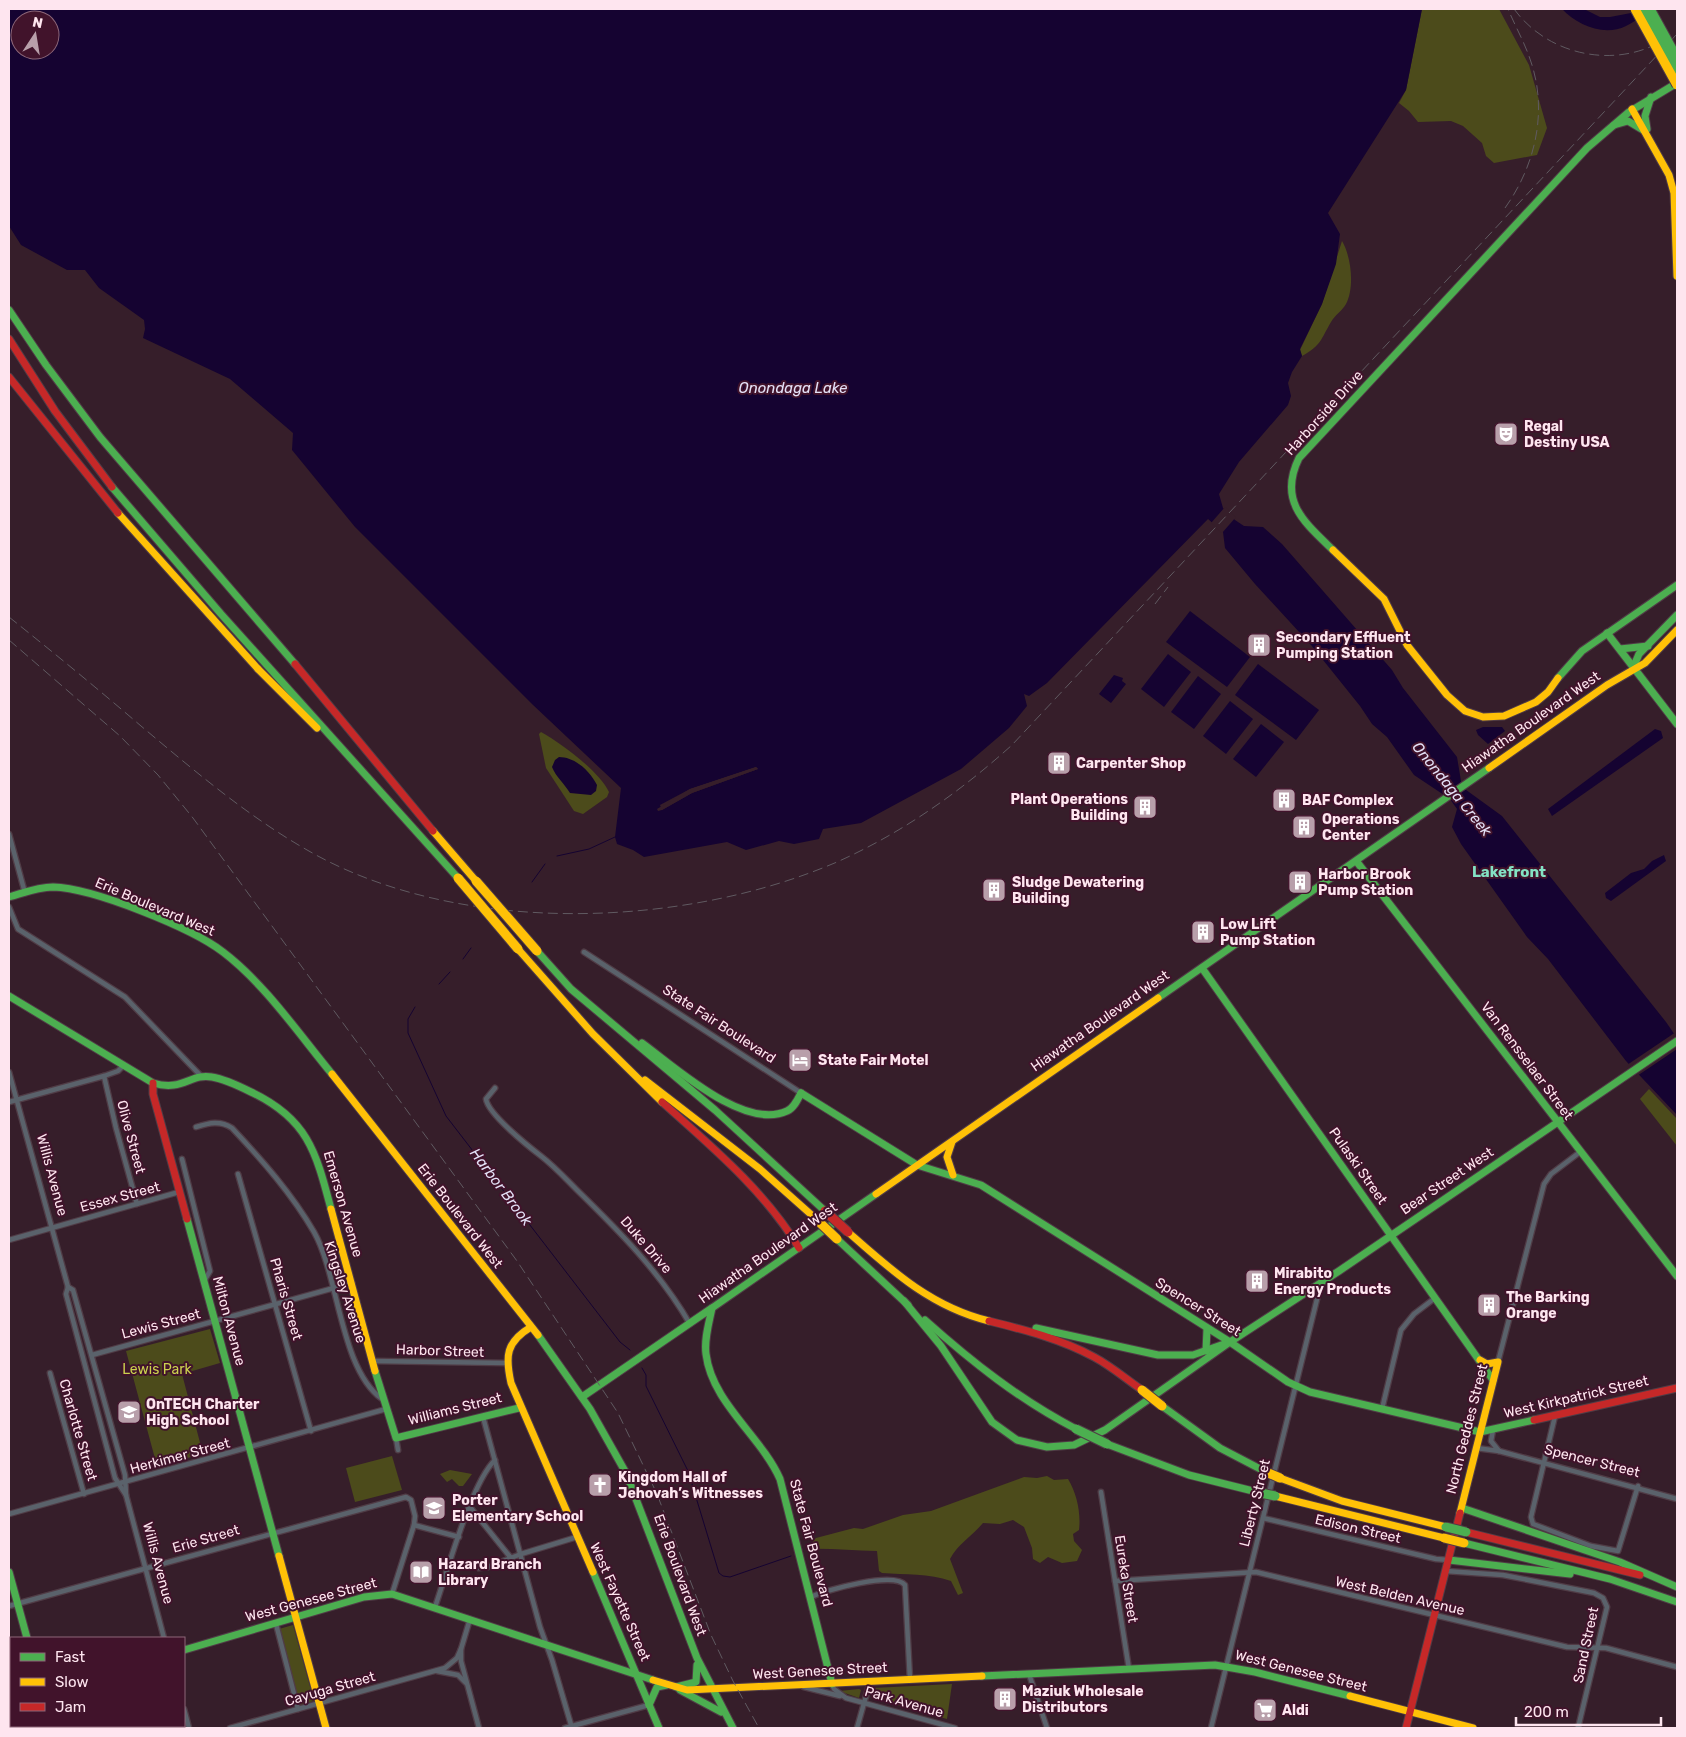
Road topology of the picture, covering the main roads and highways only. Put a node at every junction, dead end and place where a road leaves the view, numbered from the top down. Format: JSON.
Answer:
{"nodes":[{"id":1,"x":1635,"y":9,"type":"edge"},
{"id":2,"x":1643,"y":9,"type":"edge"},
{"id":3,"x":1650,"y":9,"type":"edge"},
{"id":4,"x":1677,"y":58,"type":"edge"},
{"id":5,"x":1677,"y":71,"type":"edge"},
{"id":6,"x":1677,"y":84,"type":"edge"},
{"id":7,"x":1651,"y":97,"type":"junction"},
{"id":8,"x":1632,"y":109,"type":"junction"},
{"id":9,"x":1607,"y":128,"type":"junction"},
{"id":10,"x":1648,"y":134,"type":"junction"},
{"id":11,"x":1677,"y":276,"type":"edge"},
{"id":12,"x":9,"y":310,"type":"edge"},
{"id":13,"x":9,"y":339,"type":"edge"},
{"id":14,"x":9,"y":377,"type":"edge"},
{"id":15,"x":1677,"y":585,"type":"edge"},
{"id":16,"x":1677,"y":615,"type":"edge"},
{"id":17,"x":1677,"y":630,"type":"edge"},
{"id":18,"x":1607,"y":633,"type":"junction"},
{"id":19,"x":1648,"y":646,"type":"junction"},
{"id":20,"x":1620,"y":650,"type":"junction"},
{"id":21,"x":1633,"y":668,"type":"junction"},
{"id":22,"x":1677,"y":724,"type":"edge"},
{"id":23,"x":345,"y":752,"type":"junction"},
{"id":24,"x":1357,"y":862,"type":"junction"},
{"id":25,"x":9,"y":897,"type":"edge"},
{"id":26,"x":1202,"y":968,"type":"junction"},
{"id":27,"x":9,"y":996,"type":"edge"},
{"id":28,"x":601,"y":1016,"type":"junction"},
{"id":29,"x":1677,"y":1041,"type":"edge"},
{"id":30,"x":616,"y":1056,"type":"junction"},
{"id":31,"x":153,"y":1083,"type":"junction"},
{"id":32,"x":1557,"y":1123,"type":"junction"},
{"id":33,"x":954,"y":1138,"type":"junction"},
{"id":34,"x":917,"y":1165,"type":"junction"},
{"id":35,"x":953,"y":1175,"type":"junction"},
{"id":36,"x":1390,"y":1235,"type":"junction"},
{"id":37,"x":799,"y":1248,"type":"junction"},
{"id":38,"x":1677,"y":1276,"type":"edge"},
{"id":39,"x":904,"y":1301,"type":"junction"},
{"id":40,"x":712,"y":1308,"type":"junction"},
{"id":41,"x":1002,"y":1323,"type":"junction"},
{"id":42,"x":531,"y":1326,"type":"junction"},
{"id":43,"x":1206,"y":1329,"type":"junction"},
{"id":44,"x":1230,"y":1342,"type":"junction"},
{"id":45,"x":1206,"y":1351,"type":"junction"},
{"id":46,"x":1480,"y":1360,"type":"junction"},
{"id":47,"x":1493,"y":1380,"type":"junction"},
{"id":48,"x":1677,"y":1388,"type":"edge"},
{"id":49,"x":582,"y":1397,"type":"junction"},
{"id":50,"x":520,"y":1408,"type":"junction"},
{"id":51,"x":1480,"y":1432,"type":"junction"},
{"id":52,"x":396,"y":1438,"type":"joint"},
{"id":53,"x":1462,"y":1508,"type":"junction"},
{"id":54,"x":1448,"y":1560,"type":"junction"},
{"id":55,"x":9,"y":1572,"type":"edge"},
{"id":56,"x":1627,"y":1585,"type":"junction"},
{"id":57,"x":1674,"y":1586,"type":"edge"},
{"id":58,"x":1677,"y":1602,"type":"edge"},
{"id":59,"x":13,"y":1605,"type":"edge"},
{"id":60,"x":296,"y":1619,"type":"junction"},
{"id":61,"x":27,"y":1637,"type":"edge"},
{"id":62,"x":185,"y":1650,"type":"edge"},
{"id":63,"x":696,"y":1656,"type":"junction"},
{"id":64,"x":637,"y":1674,"type":"junction"},
{"id":65,"x":832,"y":1684,"type":"junction"},
{"id":66,"x":670,"y":1686,"type":"junction"},
{"id":67,"x":711,"y":1690,"type":"junction"},
{"id":68,"x":649,"y":1705,"type":"junction"},
{"id":69,"x":1410,"y":1712,"type":"junction"},
{"id":70,"x":723,"y":1713,"type":"junction"},
{"id":71,"x":326,"y":1728,"type":"edge"},
{"id":72,"x":659,"y":1728,"type":"edge"},
{"id":73,"x":733,"y":1728,"type":"edge"},
{"id":74,"x":1406,"y":1728,"type":"edge"},
{"id":75,"x":1473,"y":1728,"type":"edge"}],
"edges":[{"from":1,"to":6,"type":"main road","bridge":true},
{"from":2,"to":5,"type":"main road","bridge":true},
{"from":3,"to":4,"type":"main road","bridge":true},
{"from":6,"to":7,"type":"main road","name":"Harborside Drive"},
{"from":7,"to":8,"type":"main road","name":"Harborside Drive"},
{"from":7,"to":10,"type":"main road"},
{"from":8,"to":9,"type":"main road","name":"Harborside Drive"},
{"from":8,"to":10,"type":"main road"},
{"from":9,"to":10,"type":"main road"},
{"from":9,"to":18,"type":"main road","name":"Harborside Drive"},
{"from":10,"to":11,"type":"main road"},
{"from":12,"to":28,"type":"main road","bridge":true},
{"from":13,"to":23,"type":"main road"},
{"from":14,"to":23,"type":"main road"},
{"from":15,"to":18,"type":"main road","name":"Harborside Drive"},
{"from":16,"to":19,"type":"main road","name":"Hiawatha Boulevard West"},
{"from":17,"to":21,"type":"main road","name":"Hiawatha Boulevard West"},
{"from":18,"to":20,"type":"main road"},
{"from":19,"to":20,"type":"main road"},
{"from":19,"to":21,"type":"main road","name":"Hiawatha Boulevard West"},
{"from":20,"to":21,"type":"main road"},
{"from":21,"to":22,"type":"main road"},
{"from":21,"to":24,"type":"main road","name":"Hiawatha Boulevard West"},
{"from":23,"to":30,"type":"main road","bridge":true},
{"from":24,"to":26,"type":"main road","name":"Hiawatha Boulevard West"},
{"from":24,"to":32,"type":"main road","name":"Van Rensselaer Street"},
{"from":25,"to":42,"type":"main road","name":"Erie Boulevard West"},
{"from":26,"to":33,"type":"main road","name":"Hiawatha Boulevard West"},
{"from":26,"to":36,"type":"main road","name":"Pulaski Street"},
{"from":27,"to":31,"type":"main road"},
{"from":28,"to":34,"type":"main road","name":"State Fair Boulevard"},
{"from":28,"to":41,"type":"main road","bridge":true},
{"from":29,"to":32,"type":"main road","name":"Bear Street West"},
{"from":30,"to":37,"type":"main road"},
{"from":30,"to":39,"type":"main road","bridge":true},
{"from":31,"to":52,"type":"main road","name":"Emerson Avenue"},
{"from":31,"to":60,"type":"main road","name":"Milton Avenue"},
{"from":32,"to":36,"type":"main road","name":"Bear Street West"},
{"from":32,"to":38,"type":"main road","name":"Van Rensselaer Street"},
{"from":33,"to":34,"type":"main road","name":"Hiawatha Boulevard West"},
{"from":33,"to":35,"type":"main road"},
{"from":34,"to":35,"type":"main road","name":"Spencer Street"},
{"from":34,"to":37,"type":"main road","name":"Hiawatha Boulevard West"},
{"from":35,"to":43,"type":"main road","name":"Spencer Street"},
{"from":36,"to":44,"type":"main road","name":"Bear Street West"},
{"from":36,"to":46,"type":"main road","name":"Pulaski Street"},
{"from":37,"to":40,"type":"main road","name":"Hiawatha Boulevard West"},
{"from":39,"to":44,"type":"main road"},
{"from":39,"to":56,"type":"main road","bridge":true},
{"from":40,"to":49,"type":"main road","name":"Hiawatha Boulevard West"},
{"from":40,"to":65,"type":"main road","name":"State Fair Boulevard"},
{"from":41,"to":45,"type":"main road"},
{"from":41,"to":57,"type":"main road","bridge":true},
{"from":42,"to":49,"type":"main road","name":"Erie Boulevard West"},
{"from":42,"to":50,"type":"main road","name":"West Fayette Street"},
{"from":43,"to":44,"type":"main road","name":"Spencer Street"},
{"from":43,"to":45,"type":"main road"},
{"from":44,"to":45,"type":"main road"},
{"from":44,"to":51,"type":"main road","name":"Spencer Street"},
{"from":46,"to":47,"type":"main road","name":"Pulaski Street"},
{"from":46,"to":47,"type":"main road","name":"North Geddes Street"},
{"from":47,"to":51,"type":"main road","name":"North Geddes Street"},
{"from":48,"to":51,"type":"main road","name":"West Kirkpatrick Street"},
{"from":49,"to":63,"type":"main road","name":"Erie Boulevard West"},
{"from":50,"to":52,"type":"main road","name":"Williams Street"},
{"from":50,"to":64,"type":"main road","name":"West Fayette Street"},
{"from":51,"to":53,"type":"main road","name":"North Geddes Street"},
{"from":53,"to":54,"type":"main road","name":"North Geddes Street"},
{"from":53,"to":57,"type":"main road"},
{"from":54,"to":56,"type":"main road"},
{"from":54,"to":69,"type":"main road","name":"North Geddes Street"},
{"from":55,"to":59,"type":"main road"},
{"from":56,"to":58,"type":"main road"},
{"from":59,"to":61,"type":"main road"},
{"from":60,"to":62,"type":"main road","name":"West Genesee Street"},
{"from":60,"to":64,"type":"main road","name":"West Genesee Street"},
{"from":60,"to":71,"type":"main road","name":"Milton Avenue"},
{"from":63,"to":66,"type":"main road"},
{"from":63,"to":67,"type":"main road","name":"Erie Boulevard West"},
{"from":64,"to":66,"type":"main road","name":"West Genesee Street"},
{"from":64,"to":68,"type":"main road","name":"West Fayette Street"},
{"from":65,"to":67,"type":"main road","name":"West Genesee Street"},
{"from":65,"to":69,"type":"main road","name":"West Genesee Street"},
{"from":66,"to":67,"type":"main road","name":"West Genesee Street"},
{"from":66,"to":68,"type":"main road"},
{"from":66,"to":70,"type":"main road"},
{"from":67,"to":70,"type":"main road","name":"Erie Boulevard West"},
{"from":68,"to":72,"type":"main road","name":"West Fayette Street"},
{"from":69,"to":74,"type":"main road","name":"North Geddes Street"},
{"from":69,"to":75,"type":"main road","name":"West Genesee Street"},
{"from":70,"to":73,"type":"main road","name":"Erie Boulevard West"}]}
